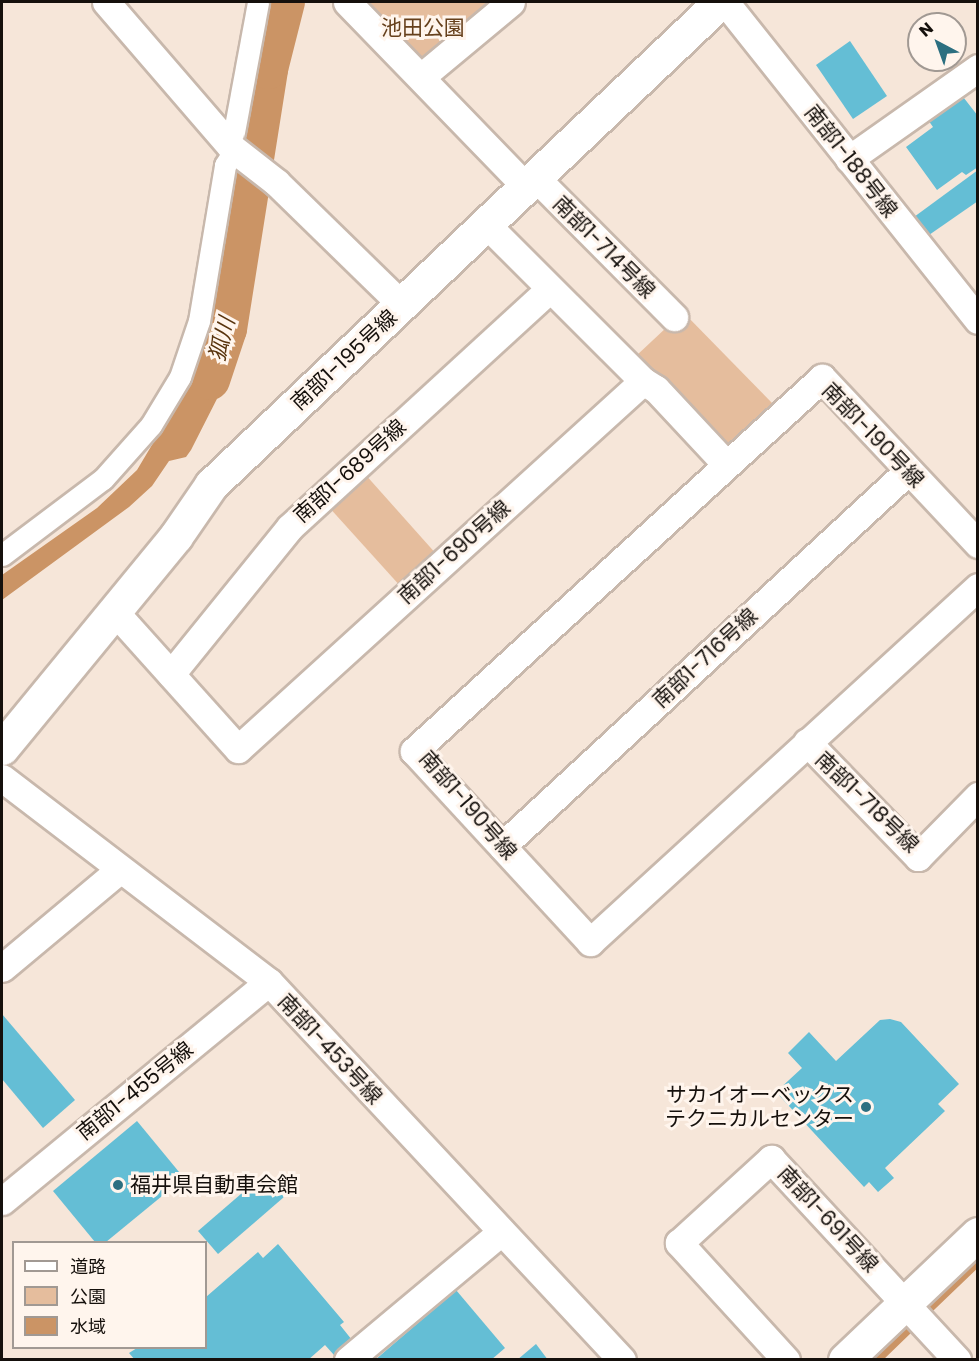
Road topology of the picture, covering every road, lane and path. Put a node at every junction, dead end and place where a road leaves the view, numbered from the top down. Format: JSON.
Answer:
{"nodes":[{"id":1,"x":106,"y":2,"type":"edge"},
{"id":2,"x":258,"y":2,"type":"edge"},
{"id":3,"x":347,"y":2,"type":"edge"},
{"id":4,"x":511,"y":2,"type":"edge"},
{"id":5,"x":720,"y":2,"type":"edge"},
{"id":6,"x":725,"y":2,"type":"edge"},
{"id":7,"x":421,"y":77,"type":"junction"},
{"id":8,"x":974,"y":78,"type":"edge"},
{"id":9,"x":232,"y":147,"type":"junction"},
{"id":10,"x":849,"y":159,"type":"junction"},
{"id":11,"x":529,"y":181,"type":"junction"},
{"id":12,"x":487,"y":225,"type":"junction"},
{"id":13,"x":550,"y":289,"type":"junction"},
{"id":14,"x":402,"y":305,"type":"junction"},
{"id":15,"x":674,"y":317,"type":"dead end"},
{"id":16,"x":978,"y":320,"type":"edge"},
{"id":17,"x":643,"y":381,"type":"junction"},
{"id":18,"x":726,"y":464,"type":"junction"},
{"id":19,"x":908,"y":471,"type":"junction"},
{"id":20,"x":978,"y":544,"type":"edge"},
{"id":21,"x":2,"y":555,"type":"edge"},
{"id":22,"x":978,"y":587,"type":"edge"},
{"id":23,"x":115,"y":612,"type":"junction"},
{"id":24,"x":171,"y":674,"type":"junction"},
{"id":25,"x":807,"y":742,"type":"junction"},
{"id":26,"x":2,"y":748,"type":"edge"},
{"id":27,"x":2,"y":778,"type":"edge"},
{"id":28,"x":978,"y":796,"type":"edge"},
{"id":29,"x":502,"y":846,"type":"junction"},
{"id":30,"x":119,"y":870,"type":"junction"},
{"id":31,"x":2,"y":968,"type":"edge"},
{"id":32,"x":269,"y":982,"type":"junction"},
{"id":33,"x":2,"y":1201,"type":"edge"},
{"id":34,"x":500,"y":1233,"type":"junction"},
{"id":35,"x":978,"y":1234,"type":"edge"},
{"id":36,"x":906,"y":1303,"type":"junction"},
{"id":37,"x":348,"y":1359,"type":"edge"},
{"id":38,"x":622,"y":1359,"type":"edge"},
{"id":39,"x":786,"y":1359,"type":"edge"},
{"id":40,"x":845,"y":1359,"type":"edge"},
{"id":41,"x":957,"y":1359,"type":"edge"}],
"edges":[{"from":1,"to":9,"type":"street"},
{"from":2,"to":9,"type":"street"},
{"from":3,"to":7,"type":"street","name":"南部1-714号線"},
{"from":4,"to":7,"type":"street"},
{"from":5,"to":11,"type":"street","name":"南部1-195号線"},
{"from":6,"to":10,"type":"street","name":"南部1-188号線"},
{"from":7,"to":11,"type":"street","name":"南部1-714号線"},
{"from":8,"to":10,"type":"street"},
{"from":9,"to":14,"type":"street"},
{"from":9,"to":21,"type":"street"},
{"from":10,"to":16,"type":"street","name":"南部1-188号線"},
{"from":11,"to":12,"type":"street","name":"南部1-195号線"},
{"from":11,"to":15,"type":"street","name":"南部1-714号線"},
{"from":12,"to":13,"type":"street"},
{"from":12,"to":14,"type":"street","name":"南部1-195号線"},
{"from":13,"to":17,"type":"street"},
{"from":13,"to":24,"type":"street","name":"南部1-689号線"},
{"from":14,"to":23,"type":"street","name":"南部1-195号線"},
{"from":17,"to":18,"type":"street"},
{"from":17,"to":24,"type":"street","name":"南部1-690号線"},
{"from":18,"to":19,"type":"street","name":"南部1-190号線"},
{"from":18,"to":29,"type":"street","name":"南部1-190号線"},
{"from":19,"to":20,"type":"street","name":"南部1-190号線"},
{"from":19,"to":29,"type":"street","name":"南部1-716号線"},
{"from":22,"to":25,"type":"street","name":"南部1-190号線"},
{"from":23,"to":24,"type":"street","name":"南部1-690号線"},
{"from":23,"to":26,"type":"street","name":"南部1-195号線"},
{"from":25,"to":28,"type":"street","name":"南部1-718号線"},
{"from":25,"to":29,"type":"street","name":"南部1-190号線"},
{"from":27,"to":30,"type":"street","name":"南部1-453号線"},
{"from":30,"to":31,"type":"street"},
{"from":30,"to":32,"type":"street","name":"南部1-453号線"},
{"from":32,"to":33,"type":"street","name":"南部1-455号線"},
{"from":32,"to":34,"type":"street","name":"南部1-453号線"},
{"from":34,"to":37,"type":"street"},
{"from":34,"to":38,"type":"street","name":"南部1-453号線"},
{"from":35,"to":36,"type":"street"},
{"from":36,"to":39,"type":"street","name":"南部1-691号線"},
{"from":36,"to":40,"type":"street"},
{"from":36,"to":41,"type":"street"}]}
